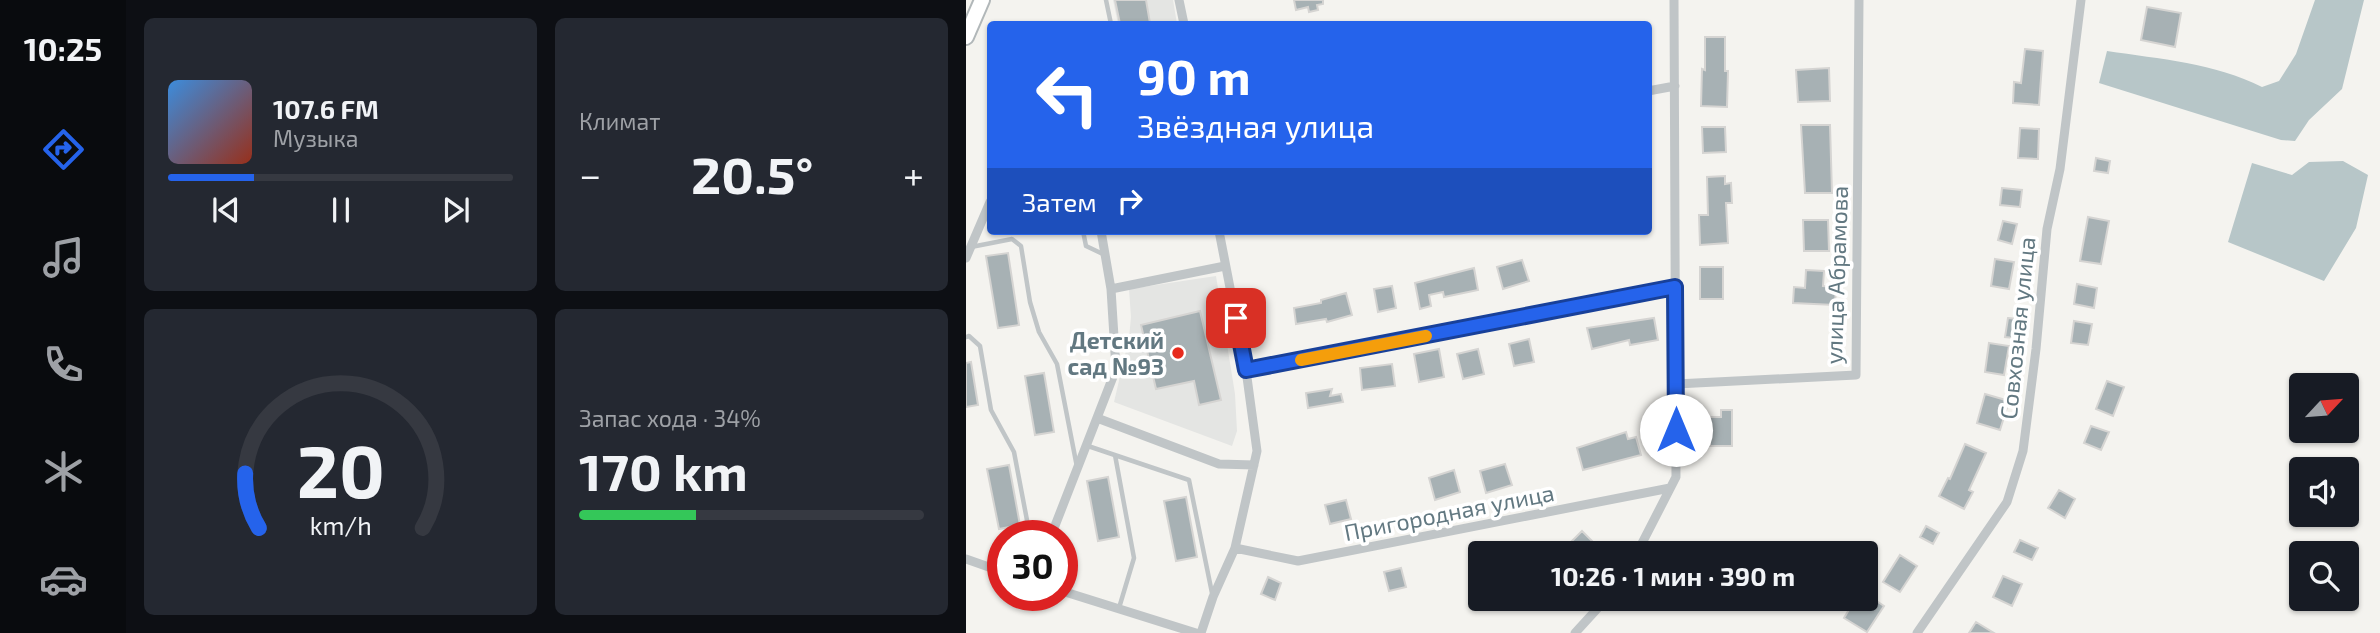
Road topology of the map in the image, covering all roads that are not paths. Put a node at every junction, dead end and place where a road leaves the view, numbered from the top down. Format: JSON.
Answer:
{"nodes":[{"id":1,"x":985,"y":0,"type":"edge"},
{"id":2,"x":1107,"y":0,"type":"edge"},
{"id":3,"x":1179,"y":0,"type":"edge"},
{"id":4,"x":1674,"y":0,"type":"edge"},
{"id":5,"x":1859,"y":0,"type":"edge"},
{"id":6,"x":2081,"y":0,"type":"edge"},
{"id":7,"x":1110,"y":21,"type":"edge"},
{"id":8,"x":1183,"y":21,"type":"edge"},
{"id":9,"x":966,"y":38,"type":"edge"},
{"id":10,"x":1675,"y":86,"type":"junction"},
{"id":11,"x":1652,"y":90,"type":"edge"},
{"id":12,"x":987,"y":209,"type":"edge"},
{"id":13,"x":1084,"y":235,"type":"edge"},
{"id":14,"x":1102,"y":235,"type":"edge"},
{"id":15,"x":1220,"y":235,"type":"edge"},
{"id":16,"x":970,"y":247,"type":"junction"},
{"id":17,"x":1105,"y":255,"type":"junction"},
{"id":18,"x":966,"y":258,"type":"edge"},
{"id":19,"x":1225,"y":266,"type":"junction"},
{"id":20,"x":1675,"y":287,"type":"junction"},
{"id":21,"x":1111,"y":289,"type":"junction"},
{"id":22,"x":966,"y":337,"type":"edge"},
{"id":23,"x":1246,"y":370,"type":"junction"},
{"id":24,"x":1676,"y":384,"type":"junction"},
{"id":25,"x":1097,"y":418,"type":"junction"},
{"id":26,"x":1086,"y":446,"type":"junction"},
{"id":27,"x":1115,"y":455,"type":"junction"},
{"id":28,"x":1254,"y":465,"type":"junction"},
{"id":29,"x":1077,"y":470,"type":"junction"},
{"id":30,"x":1670,"y":488,"type":"junction"},
{"id":31,"x":1027,"y":520,"type":"edge"},
{"id":32,"x":1057,"y":520,"type":"edge"},
{"id":33,"x":1643,"y":541,"type":"edge"},
{"id":34,"x":1235,"y":548,"type":"junction"},
{"id":35,"x":966,"y":559,"type":"edge"},
{"id":36,"x":987,"y":566,"type":"edge"},
{"id":37,"x":1078,"y":597,"type":"edge"},
{"id":38,"x":1213,"y":597,"type":"junction"},
{"id":39,"x":1119,"y":609,"type":"junction"},
{"id":40,"x":1595,"y":611,"type":"edge"},
{"id":41,"x":1196,"y":633,"type":"edge"},
{"id":42,"x":1201,"y":633,"type":"edge"},
{"id":43,"x":1575,"y":633,"type":"edge"},
{"id":44,"x":1917,"y":633,"type":"edge"}],
"edges":[{"from":1,"to":9,"type":"main road"},
{"from":2,"to":7,"type":"lane"},
{"from":3,"to":8,"type":"street"},
{"from":4,"to":10,"type":"street"},
{"from":5,"to":24,"type":"street","name":"улица Абрамова"},
{"from":6,"to":44,"type":"street","name":"Совхозная улица"},
{"from":10,"to":11,"type":"street"},
{"from":10,"to":20,"type":"street"},
{"from":12,"to":16,"type":"street"},
{"from":13,"to":17,"type":"lane"},
{"from":14,"to":17,"type":"street"},
{"from":15,"to":19,"type":"street"},
{"from":16,"to":18,"type":"street"},
{"from":16,"to":29,"type":"lane"},
{"from":17,"to":21,"type":"street"},
{"from":19,"to":21,"type":"street"},
{"from":19,"to":23,"type":"street"},
{"from":20,"to":23,"type":"street"},
{"from":20,"to":24,"type":"street"},
{"from":21,"to":25,"type":"street"},
{"from":22,"to":31,"type":"lane"},
{"from":23,"to":28,"type":"street"},
{"from":24,"to":30,"type":"street"},
{"from":25,"to":26,"type":"street"},
{"from":25,"to":28,"type":"street"},
{"from":26,"to":27,"type":"lane"},
{"from":26,"to":29,"type":"street"},
{"from":27,"to":38,"type":"lane"},
{"from":27,"to":39,"type":"lane"},
{"from":28,"to":34,"type":"street"},
{"from":29,"to":32,"type":"street"},
{"from":30,"to":33,"type":"street"},
{"from":30,"to":34,"type":"street","name":"Пригородная улица"},
{"from":34,"to":38,"type":"street"},
{"from":35,"to":36,"type":"street"},
{"from":37,"to":39,"type":"street"},
{"from":38,"to":42,"type":"street"},
{"from":39,"to":41,"type":"street"},
{"from":40,"to":43,"type":"street"}]}
